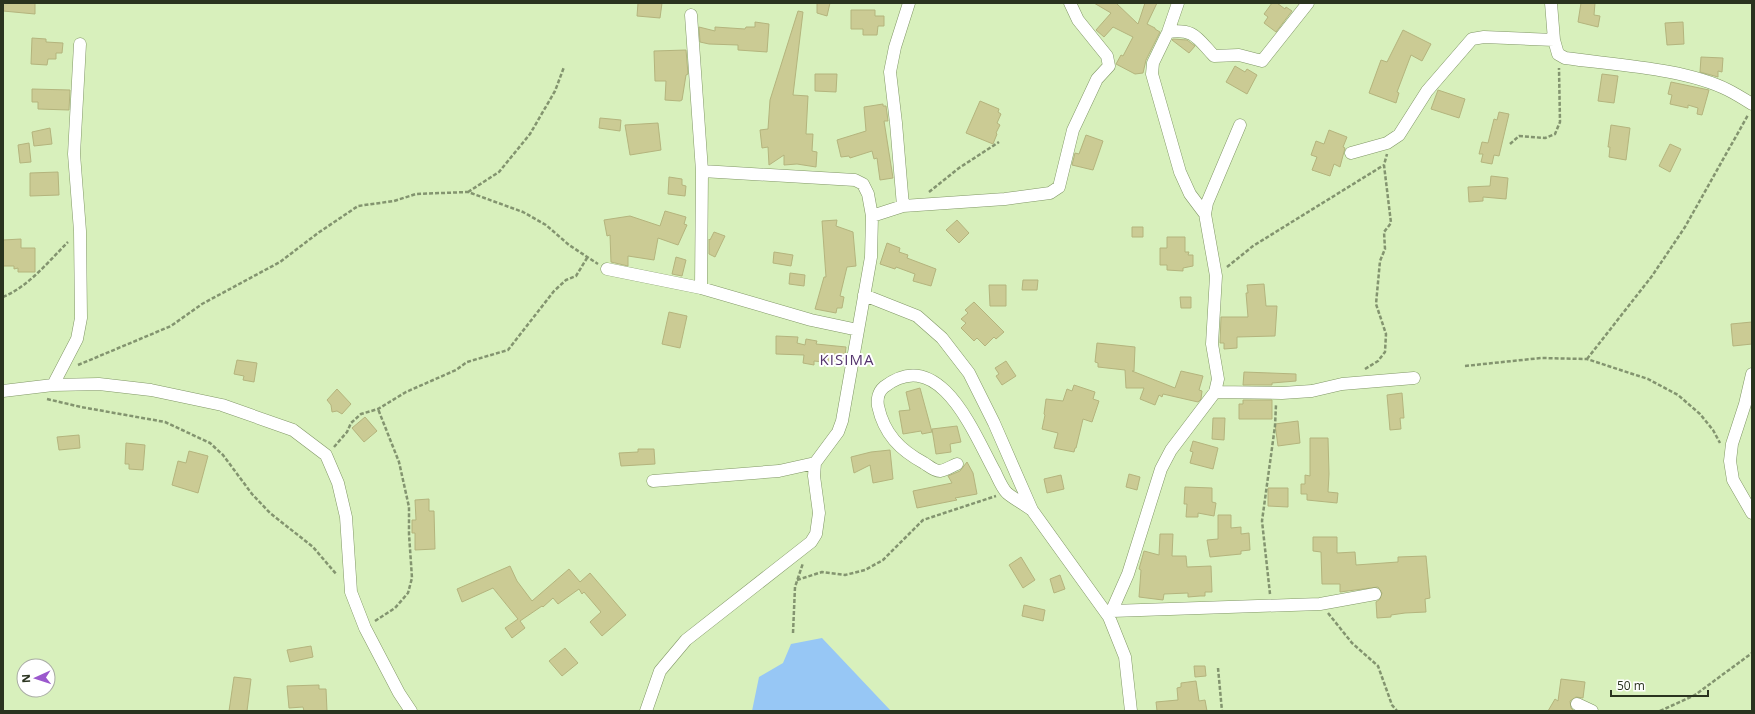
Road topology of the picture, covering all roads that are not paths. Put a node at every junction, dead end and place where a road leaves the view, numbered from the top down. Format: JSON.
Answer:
{"nodes":[{"id":1,"x":908,"y":3,"type":"edge"},
{"id":2,"x":1070,"y":3,"type":"edge"},
{"id":3,"x":1178,"y":3,"type":"edge"},
{"id":4,"x":1308,"y":3,"type":"edge"},
{"id":5,"x":1551,"y":3,"type":"edge"},
{"id":6,"x":691,"y":15,"type":"dead end"},
{"id":7,"x":1168,"y":32,"type":"junction"},
{"id":8,"x":1554,"y":40,"type":"junction"},
{"id":9,"x":80,"y":44,"type":"dead end"},
{"id":10,"x":1750,"y":109,"type":"edge"},
{"id":11,"x":1240,"y":125,"type":"dead end"},
{"id":12,"x":1351,"y":153,"type":"dead end"},
{"id":13,"x":702,"y":170,"type":"junction"},
{"id":14,"x":908,"y":206,"type":"junction"},
{"id":15,"x":1205,"y":214,"type":"junction"},
{"id":16,"x":872,"y":216,"type":"junction"},
{"id":17,"x":607,"y":269,"type":"road end"},
{"id":18,"x":701,"y":288,"type":"junction"},
{"id":19,"x":864,"y":294,"type":"junction"},
{"id":20,"x":858,"y":330,"type":"junction"},
{"id":21,"x":1752,"y":374,"type":"edge"},
{"id":22,"x":1414,"y":378,"type":"dead end"},
{"id":23,"x":54,"y":384,"type":"junction"},
{"id":24,"x":3,"y":391,"type":"edge"},
{"id":25,"x":1215,"y":392,"type":"junction"},
{"id":26,"x":816,"y":463,"type":"junction"},
{"id":27,"x":957,"y":464,"type":"dead end"},
{"id":28,"x":653,"y":481,"type":"dead end"},
{"id":29,"x":1032,"y":510,"type":"junction"},
{"id":30,"x":1752,"y":513,"type":"edge"},
{"id":31,"x":1375,"y":594,"type":"dead end"},
{"id":32,"x":1110,"y":614,"type":"junction"},
{"id":33,"x":1578,"y":704,"type":"dead end"},
{"id":34,"x":411,"y":711,"type":"edge"},
{"id":35,"x":646,"y":711,"type":"edge"},
{"id":36,"x":1131,"y":711,"type":"edge"},
{"id":37,"x":1592,"y":711,"type":"edge"}],
"edges":[{"from":1,"to":14,"type":"street"},
{"from":2,"to":14,"type":"street"},
{"from":3,"to":7,"type":"street"},
{"from":4,"to":7,"type":"street"},
{"from":5,"to":8,"type":"street"},
{"from":6,"to":13,"type":"street"},
{"from":7,"to":15,"type":"street"},
{"from":8,"to":10,"type":"street"},
{"from":8,"to":12,"type":"street"},
{"from":9,"to":23,"type":"street"},
{"from":11,"to":15,"type":"street"},
{"from":13,"to":16,"type":"street"},
{"from":13,"to":18,"type":"street"},
{"from":14,"to":16,"type":"street"},
{"from":15,"to":25,"type":"street"},
{"from":16,"to":19,"type":"street"},
{"from":17,"to":18,"type":"street"},
{"from":18,"to":20,"type":"street"},
{"from":19,"to":20,"type":"street"},
{"from":19,"to":29,"type":"street"},
{"from":20,"to":26,"type":"street"},
{"from":21,"to":30,"type":"street"},
{"from":22,"to":25,"type":"street"},
{"from":23,"to":24,"type":"street"},
{"from":23,"to":34,"type":"street"},
{"from":25,"to":32,"type":"street"},
{"from":26,"to":28,"type":"street"},
{"from":26,"to":35,"type":"street"},
{"from":27,"to":29,"type":"street"},
{"from":29,"to":32,"type":"street"},
{"from":31,"to":32,"type":"street"},
{"from":32,"to":36,"type":"street"},
{"from":33,"to":37,"type":"street"}]}
